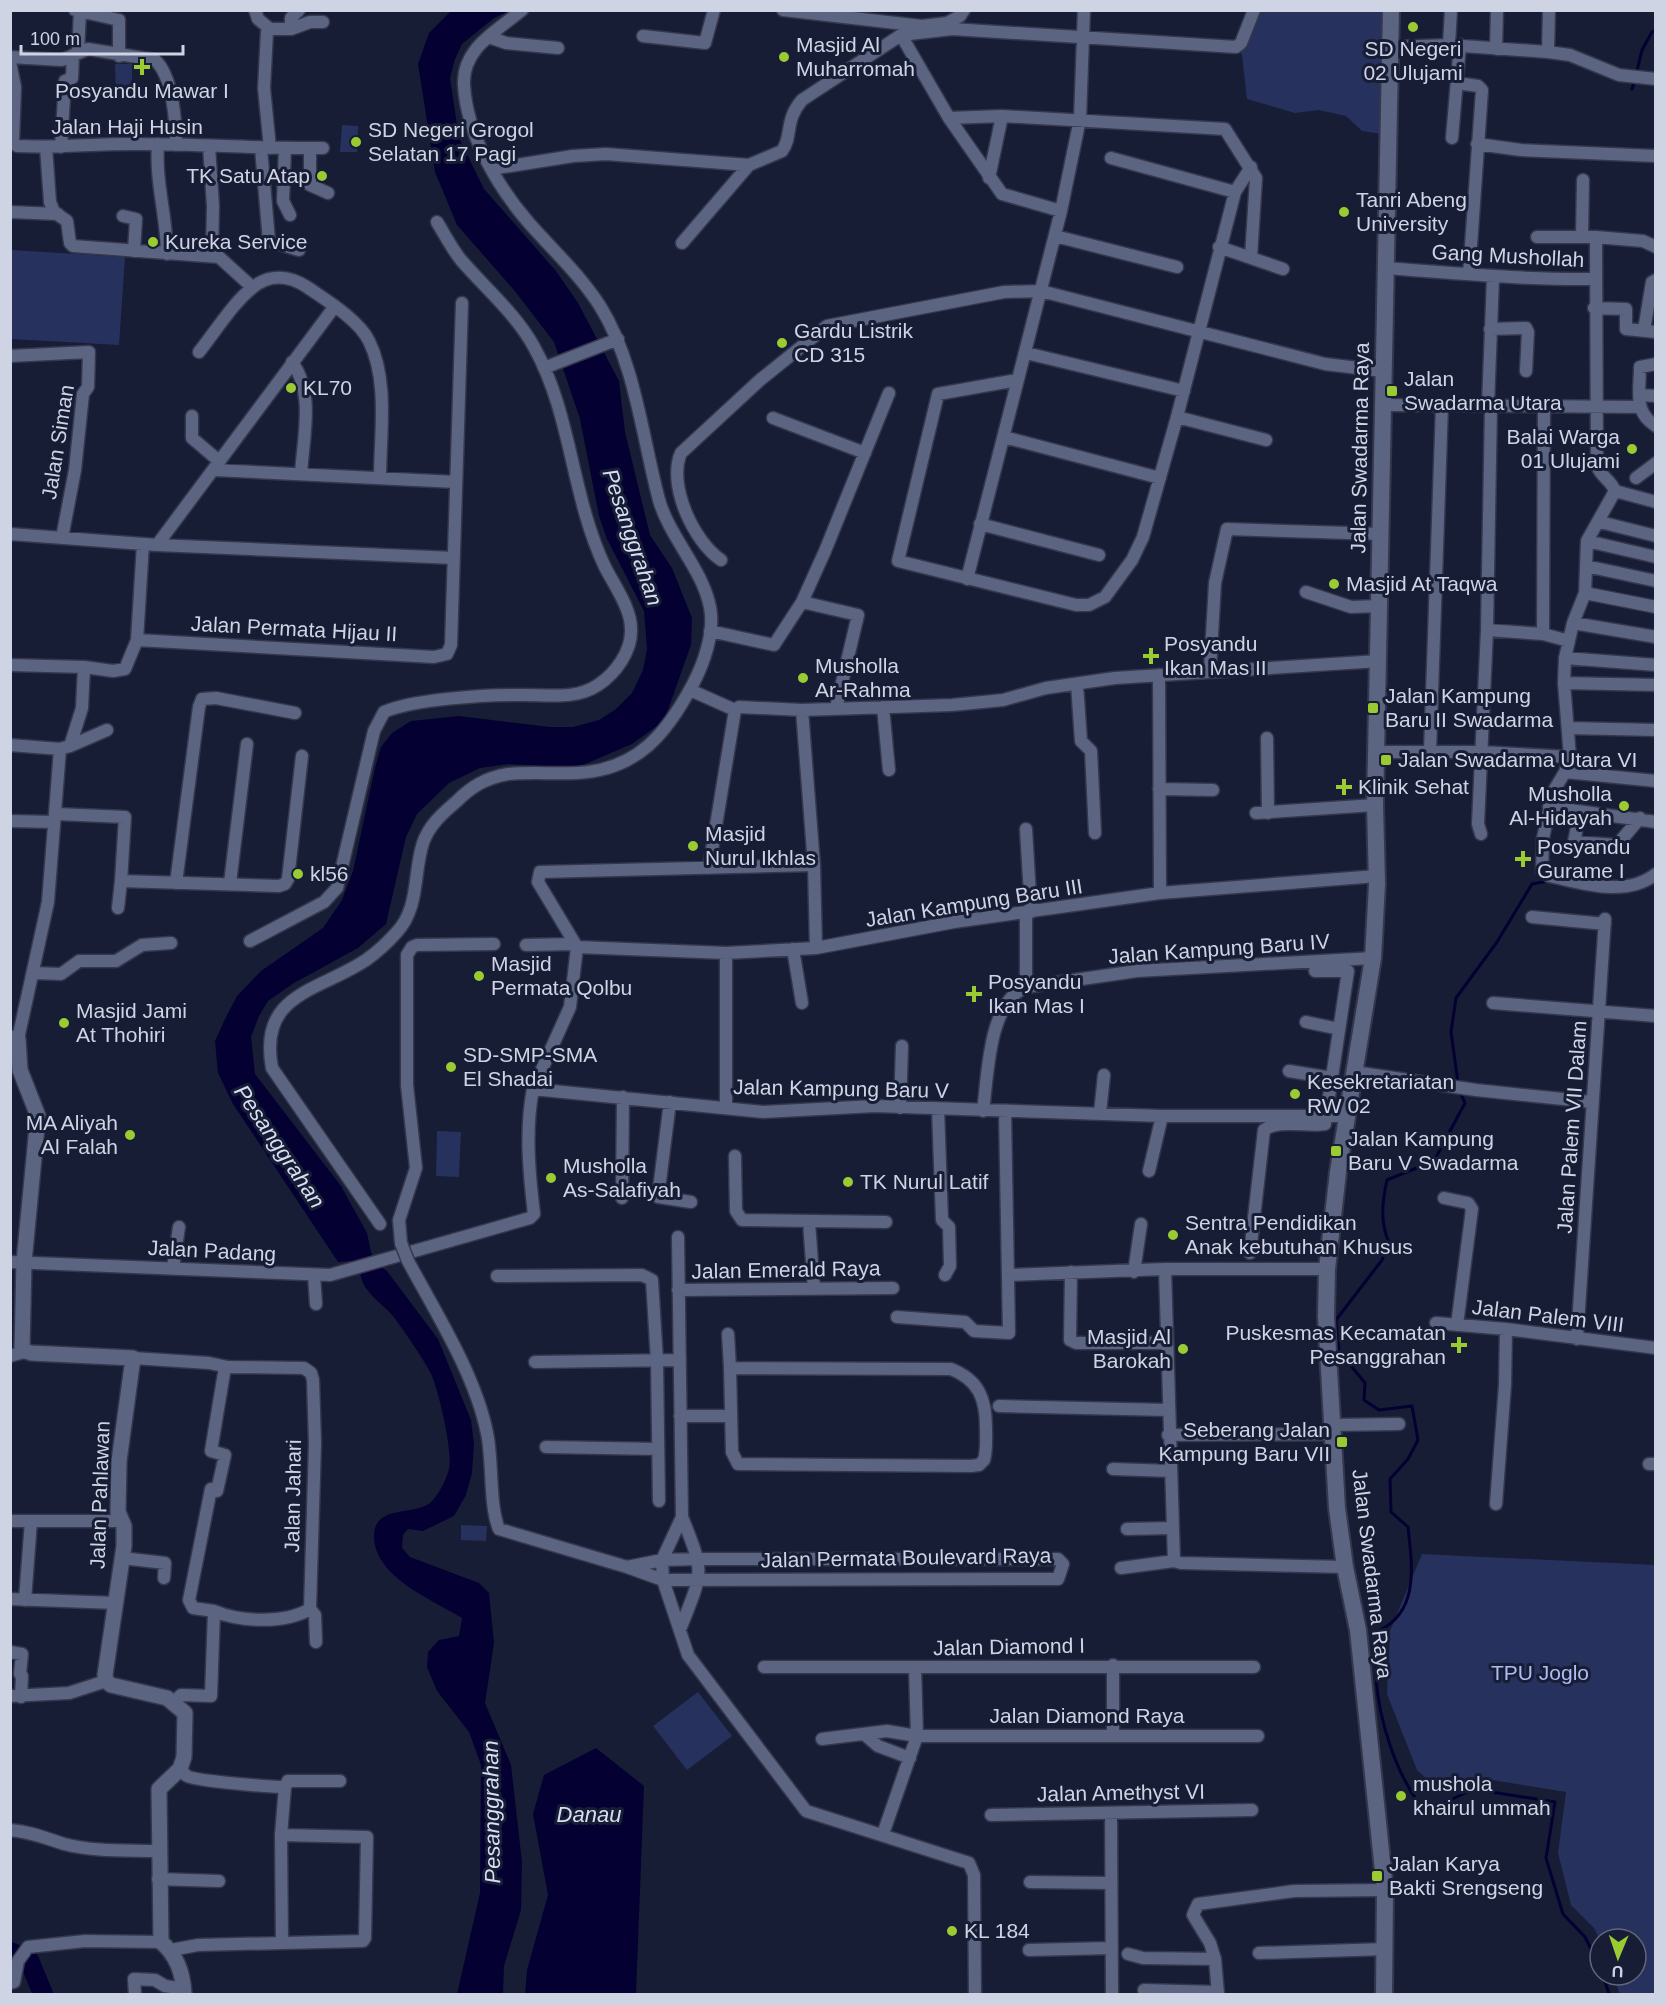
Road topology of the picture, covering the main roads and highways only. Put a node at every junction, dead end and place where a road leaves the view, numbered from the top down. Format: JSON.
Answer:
{"nodes":[{"id":1,"x":1391,"y":10,"type":"edge"},
{"id":2,"x":1384,"y":1995,"type":"edge"}],
"edges":[{"from":1,"to":2,"type":"main road","name":"Jalan Swadarma Raya"}]}
